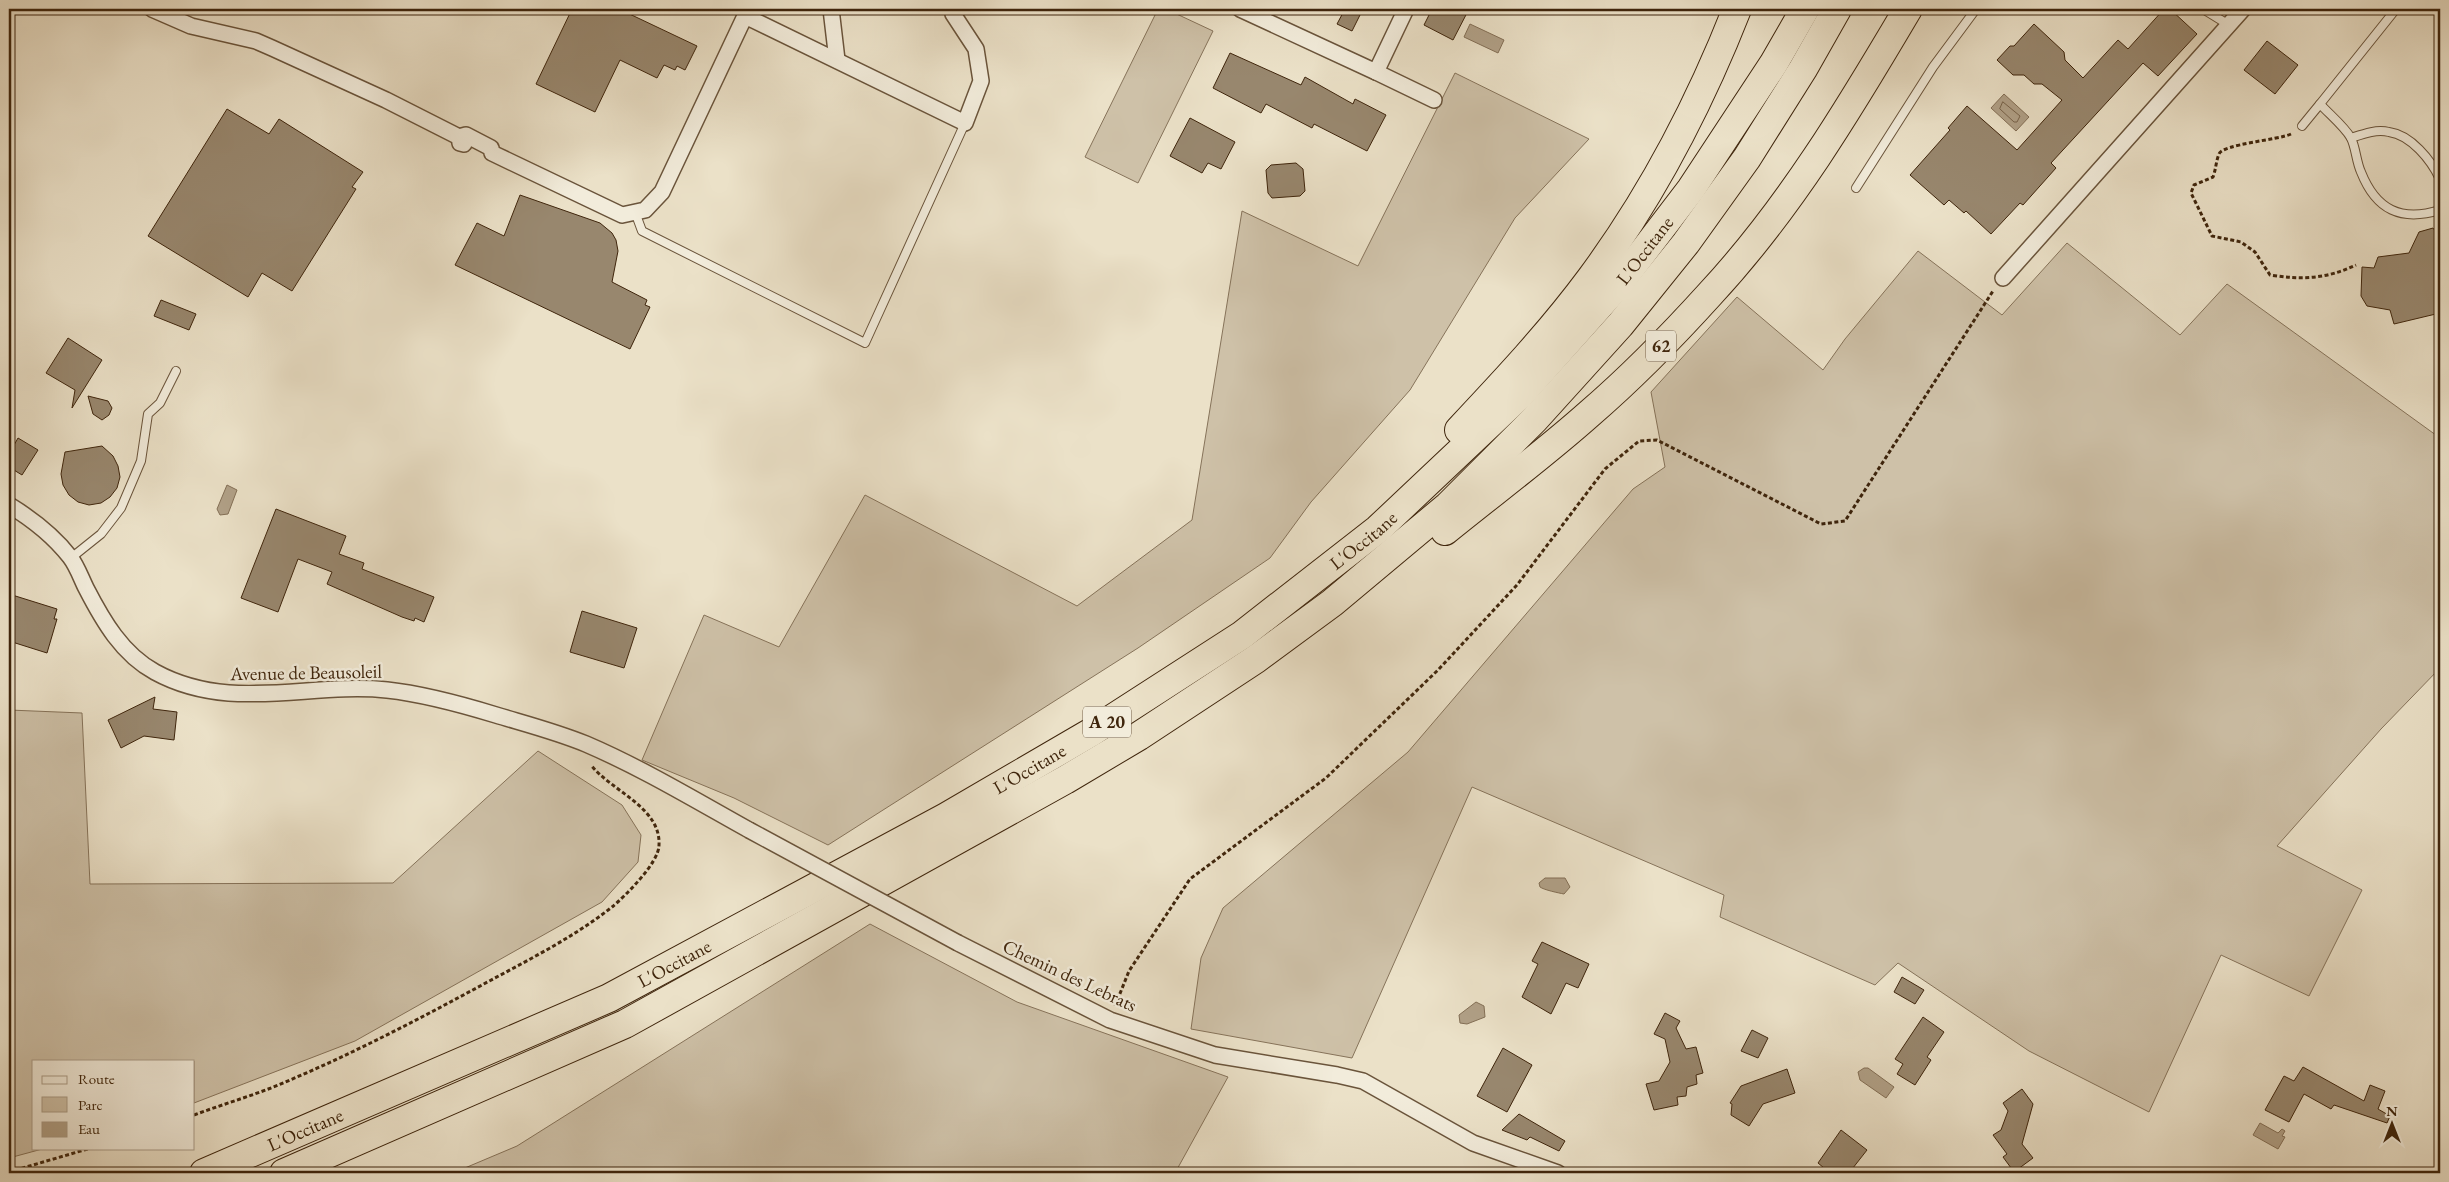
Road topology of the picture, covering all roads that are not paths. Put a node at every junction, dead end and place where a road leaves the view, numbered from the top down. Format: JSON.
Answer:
{"nodes":[{"id":1,"x":152,"y":9,"type":"edge"},
{"id":2,"x":831,"y":9,"type":"edge"},
{"id":3,"x":953,"y":9,"type":"edge"},
{"id":4,"x":1240,"y":9,"type":"edge"},
{"id":5,"x":1406,"y":9,"type":"edge"},
{"id":6,"x":1737,"y":9,"type":"edge"},
{"id":7,"x":1805,"y":9,"type":"edge"},
{"id":8,"x":1838,"y":9,"type":"edge"},
{"id":9,"x":1908,"y":9,"type":"edge"},
{"id":10,"x":1976,"y":9,"type":"edge"},
{"id":11,"x":2203,"y":9,"type":"edge"},
{"id":12,"x":2243,"y":9,"type":"edge"},
{"id":13,"x":2396,"y":9,"type":"edge"},
{"id":14,"x":747,"y":12,"type":"edge"},
{"id":15,"x":2229,"y":26,"type":"junction"},
{"id":16,"x":837,"y":60,"type":"junction"},
{"id":17,"x":1376,"y":72,"type":"junction"},
{"id":18,"x":1434,"y":100,"type":"dead end"},
{"id":19,"x":2320,"y":104,"type":"junction"},
{"id":20,"x":965,"y":123,"type":"junction"},
{"id":21,"x":2302,"y":126,"type":"road end"},
{"id":22,"x":2351,"y":138,"type":"junction"},
{"id":23,"x":2440,"y":178,"type":"edge"},
{"id":24,"x":1856,"y":188,"type":"dead end"},
{"id":25,"x":2440,"y":210,"type":"edge"},
{"id":26,"x":635,"y":212,"type":"junction"},
{"id":27,"x":2002,"y":278,"type":"road end"},
{"id":28,"x":176,"y":371,"type":"dead end"},
{"id":29,"x":9,"y":505,"type":"edge"},
{"id":30,"x":1378,"y":529,"type":"junction"},
{"id":31,"x":71,"y":558,"type":"junction"},
{"id":32,"x":1332,"y":603,"type":"junction"},
{"id":33,"x":749,"y":830,"type":"joint"},
{"id":34,"x":204,"y":1173,"type":"edge"},
{"id":35,"x":284,"y":1173,"type":"edge"},
{"id":36,"x":1558,"y":1173,"type":"edge"}],
"edges":[{"from":1,"to":26,"type":"street"},
{"from":2,"to":16,"type":"street"},
{"from":3,"to":20,"type":"street"},
{"from":4,"to":17,"type":"street"},
{"from":5,"to":17,"type":"street"},
{"from":6,"to":30,"type":"highway"},
{"from":7,"to":30,"type":"highway","name":"L'Occitane","number":"A 20"},
{"from":8,"to":32,"type":"highway","name":"L'Occitane","number":"A 20"},
{"from":9,"to":32,"type":"highway","number":"62"},
{"from":10,"to":24,"type":"lane"},
{"from":11,"to":15,"type":"lane"},
{"from":12,"to":15,"type":"street"},
{"from":13,"to":19,"type":"lane"},
{"from":14,"to":16,"type":"street"},
{"from":14,"to":26,"type":"street"},
{"from":15,"to":27,"type":"street"},
{"from":16,"to":20,"type":"street"},
{"from":17,"to":18,"type":"street"},
{"from":19,"to":21,"type":"lane"},
{"from":19,"to":22,"type":"lane"},
{"from":20,"to":26,"type":"lane"},
{"from":22,"to":23,"type":"lane"},
{"from":22,"to":25,"type":"lane"},
{"from":28,"to":31,"type":"lane"},
{"from":29,"to":31,"type":"street","name":"Avenue de Beausoleil"},
{"from":30,"to":34,"type":"highway","name":"L'Occitane","number":"A 20"},
{"from":31,"to":33,"type":"street","name":"Avenue de Beausoleil"},
{"from":32,"to":35,"type":"highway","name":"L'Occitane","number":"A 20"},
{"from":33,"to":36,"type":"street","name":"Chemin des Lebrats","bridge":true}]}
